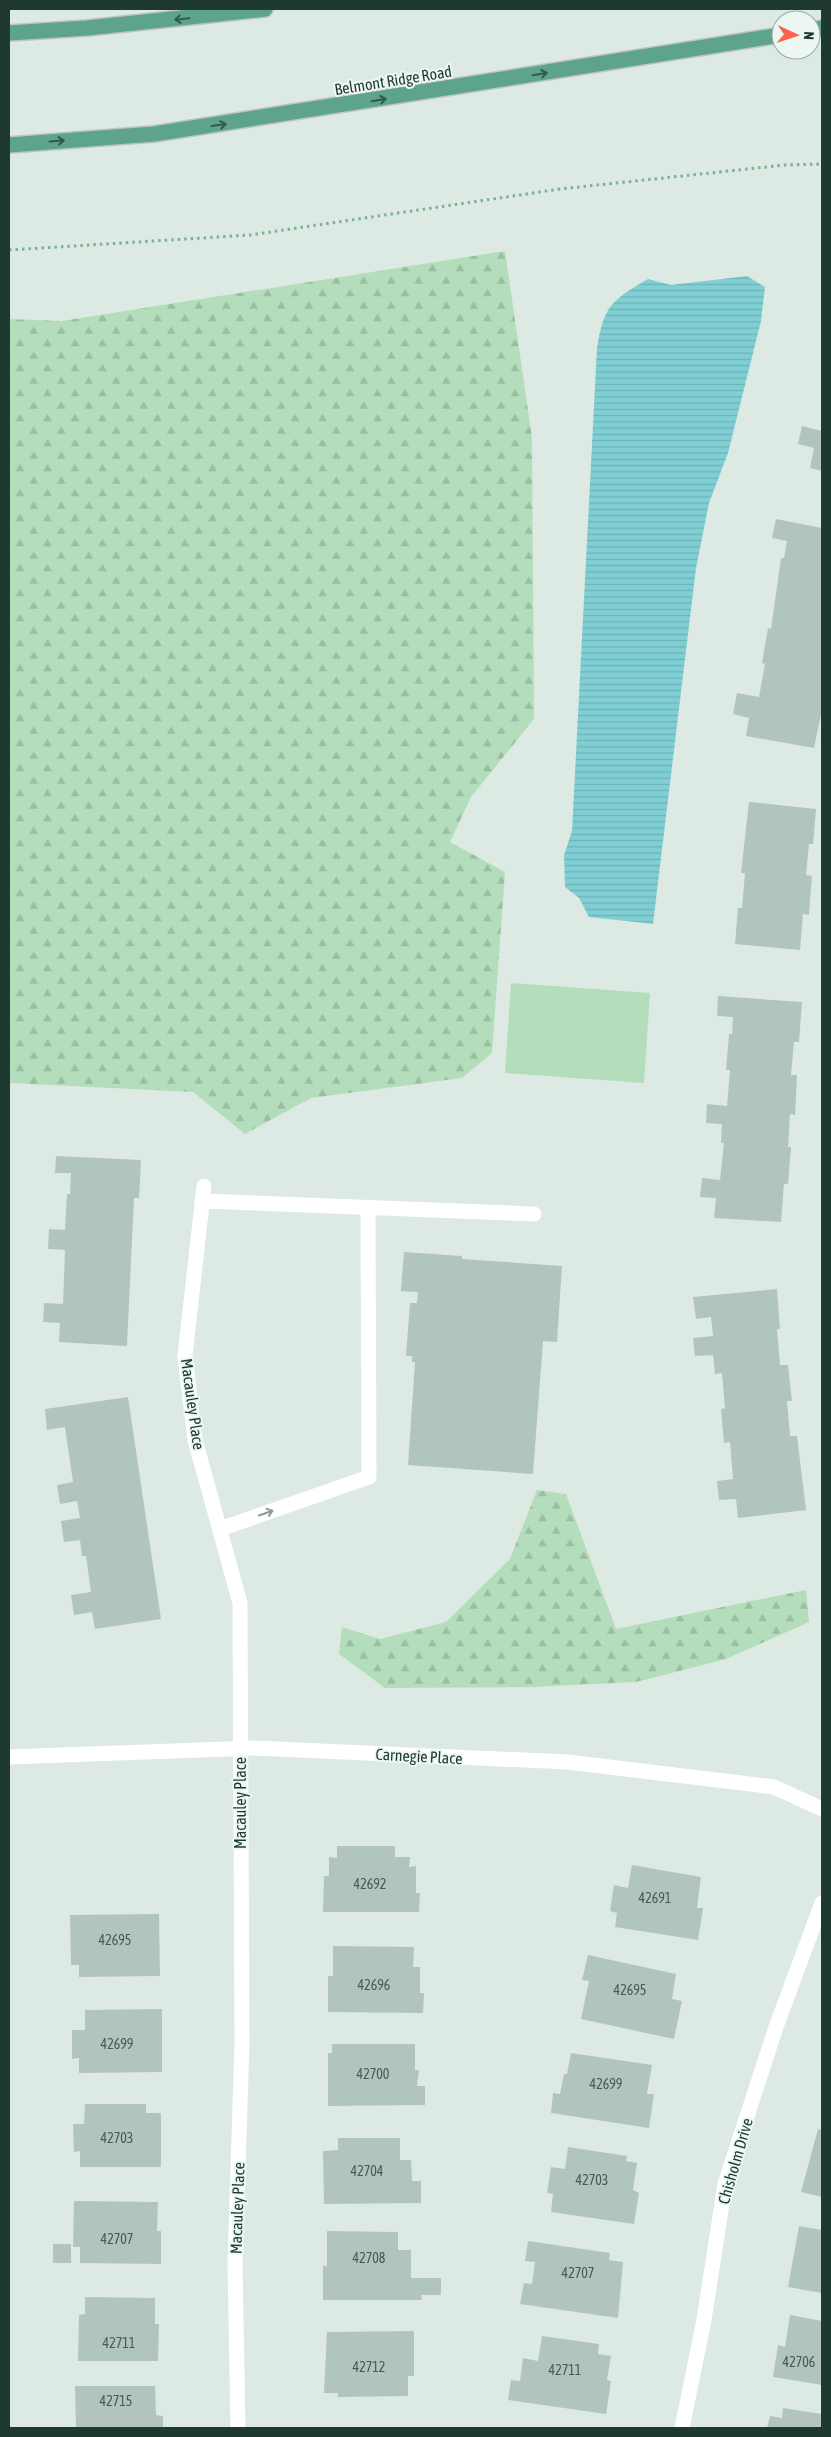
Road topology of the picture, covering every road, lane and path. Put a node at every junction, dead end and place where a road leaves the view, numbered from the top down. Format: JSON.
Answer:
{"nodes":[{"id":1,"x":265,"y":9,"type":"edge"},
{"id":2,"x":9,"y":33,"type":"edge"},
{"id":3,"x":771,"y":37,"type":"edge"},
{"id":4,"x":9,"y":145,"type":"edge"},
{"id":5,"x":822,"y":164,"type":"edge"},
{"id":6,"x":9,"y":250,"type":"edge"},
{"id":7,"x":204,"y":1186,"type":"dead end"},
{"id":8,"x":202,"y":1201,"type":"junction"},
{"id":9,"x":368,"y":1208,"type":"junction"},
{"id":10,"x":534,"y":1214,"type":"dead end"},
{"id":11,"x":220,"y":1529,"type":"junction"},
{"id":12,"x":240,"y":1748,"type":"junction"},
{"id":13,"x":9,"y":1757,"type":"edge"},
{"id":14,"x":822,"y":1809,"type":"edge"},
{"id":15,"x":822,"y":1903,"type":"edge"},
{"id":16,"x":238,"y":2428,"type":"edge"},
{"id":17,"x":682,"y":2428,"type":"edge"}],
"edges":[{"from":1,"to":2,"type":"main road","one_way":true},
{"from":4,"to":3,"type":"main road","name":"Belmont Ridge Road","one_way":true},
{"from":5,"to":6,"type":"path"},
{"from":7,"to":8,"type":"street","name":"Macauley Place"},
{"from":8,"to":9,"type":"street"},
{"from":8,"to":11,"type":"street","name":"Macauley Place"},
{"from":9,"to":10,"type":"street"},
{"from":11,"to":9,"type":"street","one_way":true},
{"from":11,"to":12,"type":"street","name":"Macauley Place"},
{"from":12,"to":13,"type":"street","name":"Carnegie Place"},
{"from":12,"to":14,"type":"street","name":"Carnegie Place"},
{"from":12,"to":16,"type":"street","name":"Macauley Place"},
{"from":15,"to":17,"type":"street","name":"Chisholm Drive"}]}
